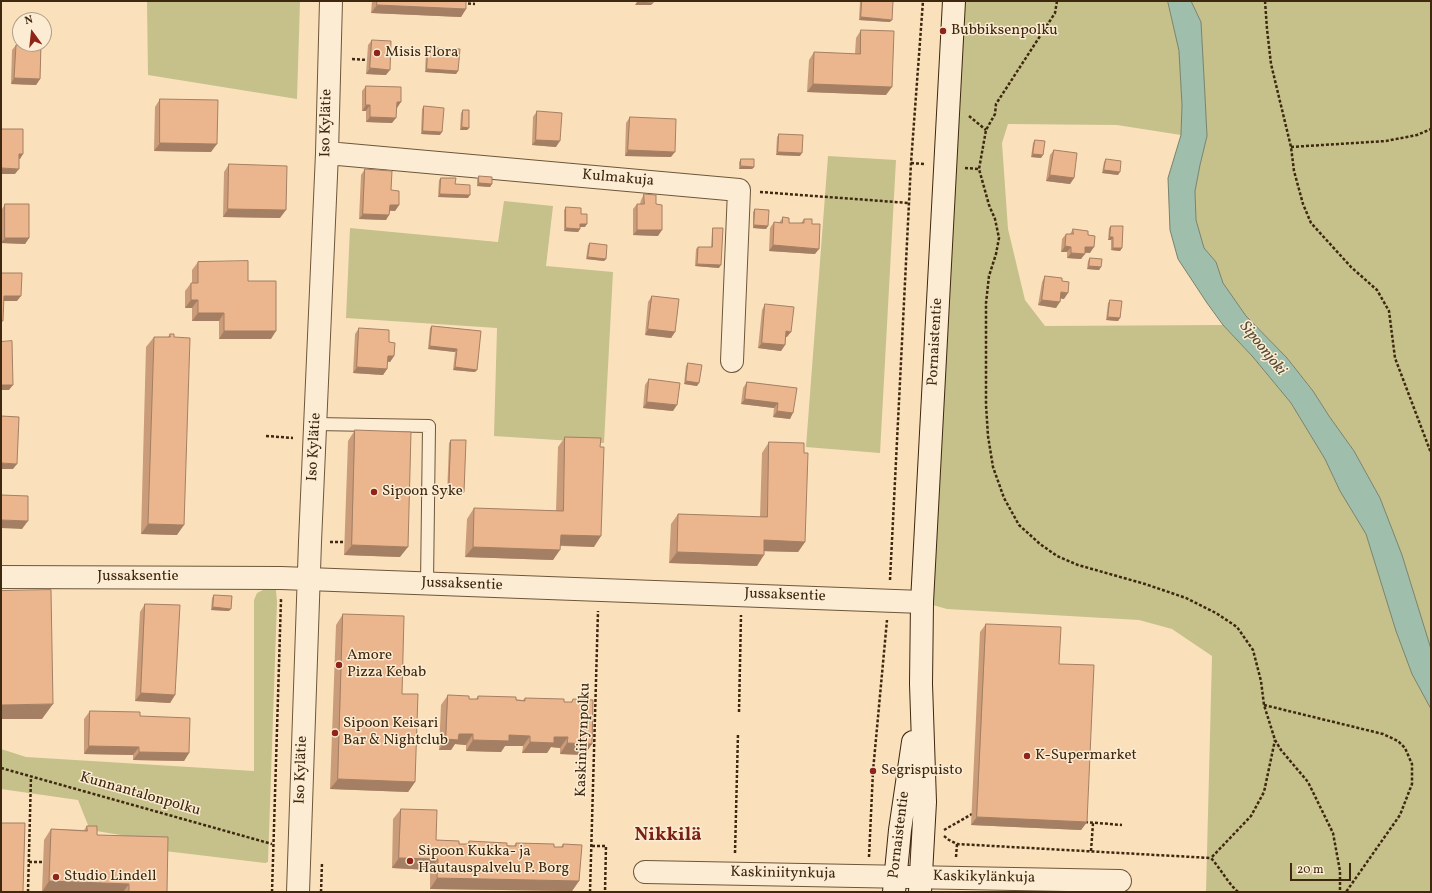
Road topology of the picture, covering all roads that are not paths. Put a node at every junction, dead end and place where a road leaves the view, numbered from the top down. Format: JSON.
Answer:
{"nodes":[{"id":1,"x":331,"y":1,"type":"edge"},
{"id":2,"x":954,"y":1,"type":"edge"},
{"id":3,"x":327,"y":153,"type":"junction"},
{"id":4,"x":732,"y":361,"type":"dead end"},
{"id":5,"x":316,"y":424,"type":"junction"},
{"id":6,"x":1,"y":576,"type":"edge"},
{"id":7,"x":309,"y":579,"type":"junction"},
{"id":8,"x":427,"y":584,"type":"junction"},
{"id":9,"x":922,"y":602,"type":"junction"},
{"id":10,"x":921,"y":684,"type":"junction"},
{"id":11,"x":646,"y":872,"type":"dead end"},
{"id":12,"x":1120,"y":881,"type":"dead end"},
{"id":13,"x":894,"y":884,"type":"edge"},
{"id":14,"x":920,"y":885,"type":"edge"},
{"id":15,"x":993,"y":885,"type":"edge"},
{"id":16,"x":1060,"y":886,"type":"edge"},
{"id":17,"x":298,"y":892,"type":"edge"}],
"edges":[{"from":1,"to":3,"type":"street","name":"Iso Kylätie"},
{"from":2,"to":9,"type":"street","name":"Pornaistentie"},
{"from":3,"to":4,"type":"street","name":"Kulmakuja"},
{"from":3,"to":5,"type":"street","name":"Iso Kylätie"},
{"from":5,"to":7,"type":"street","name":"Iso Kylätie"},
{"from":5,"to":8,"type":"lane"},
{"from":6,"to":7,"type":"street","name":"Jussaksentie"},
{"from":7,"to":8,"type":"street","name":"Jussaksentie"},
{"from":7,"to":17,"type":"street","name":"Iso Kylätie"},
{"from":8,"to":9,"type":"street","name":"Jussaksentie"},
{"from":9,"to":10,"type":"street","name":"Pornaistentie"},
{"from":10,"to":13,"type":"street","name":"Pornaistentie"},
{"from":10,"to":14,"type":"street","name":"Pornaistentie"},
{"from":11,"to":13,"type":"street","name":"Kaskiniitynkuja"},
{"from":12,"to":16,"type":"street","name":"Kaskikylänkuja"},
{"from":13,"to":14,"type":"street","name":"Kaskiniitynkuja"},
{"from":14,"to":15,"type":"street","name":"Kaskikylänkuja"},
{"from":15,"to":16,"type":"street","name":"Kaskikylänkuja"}]}
